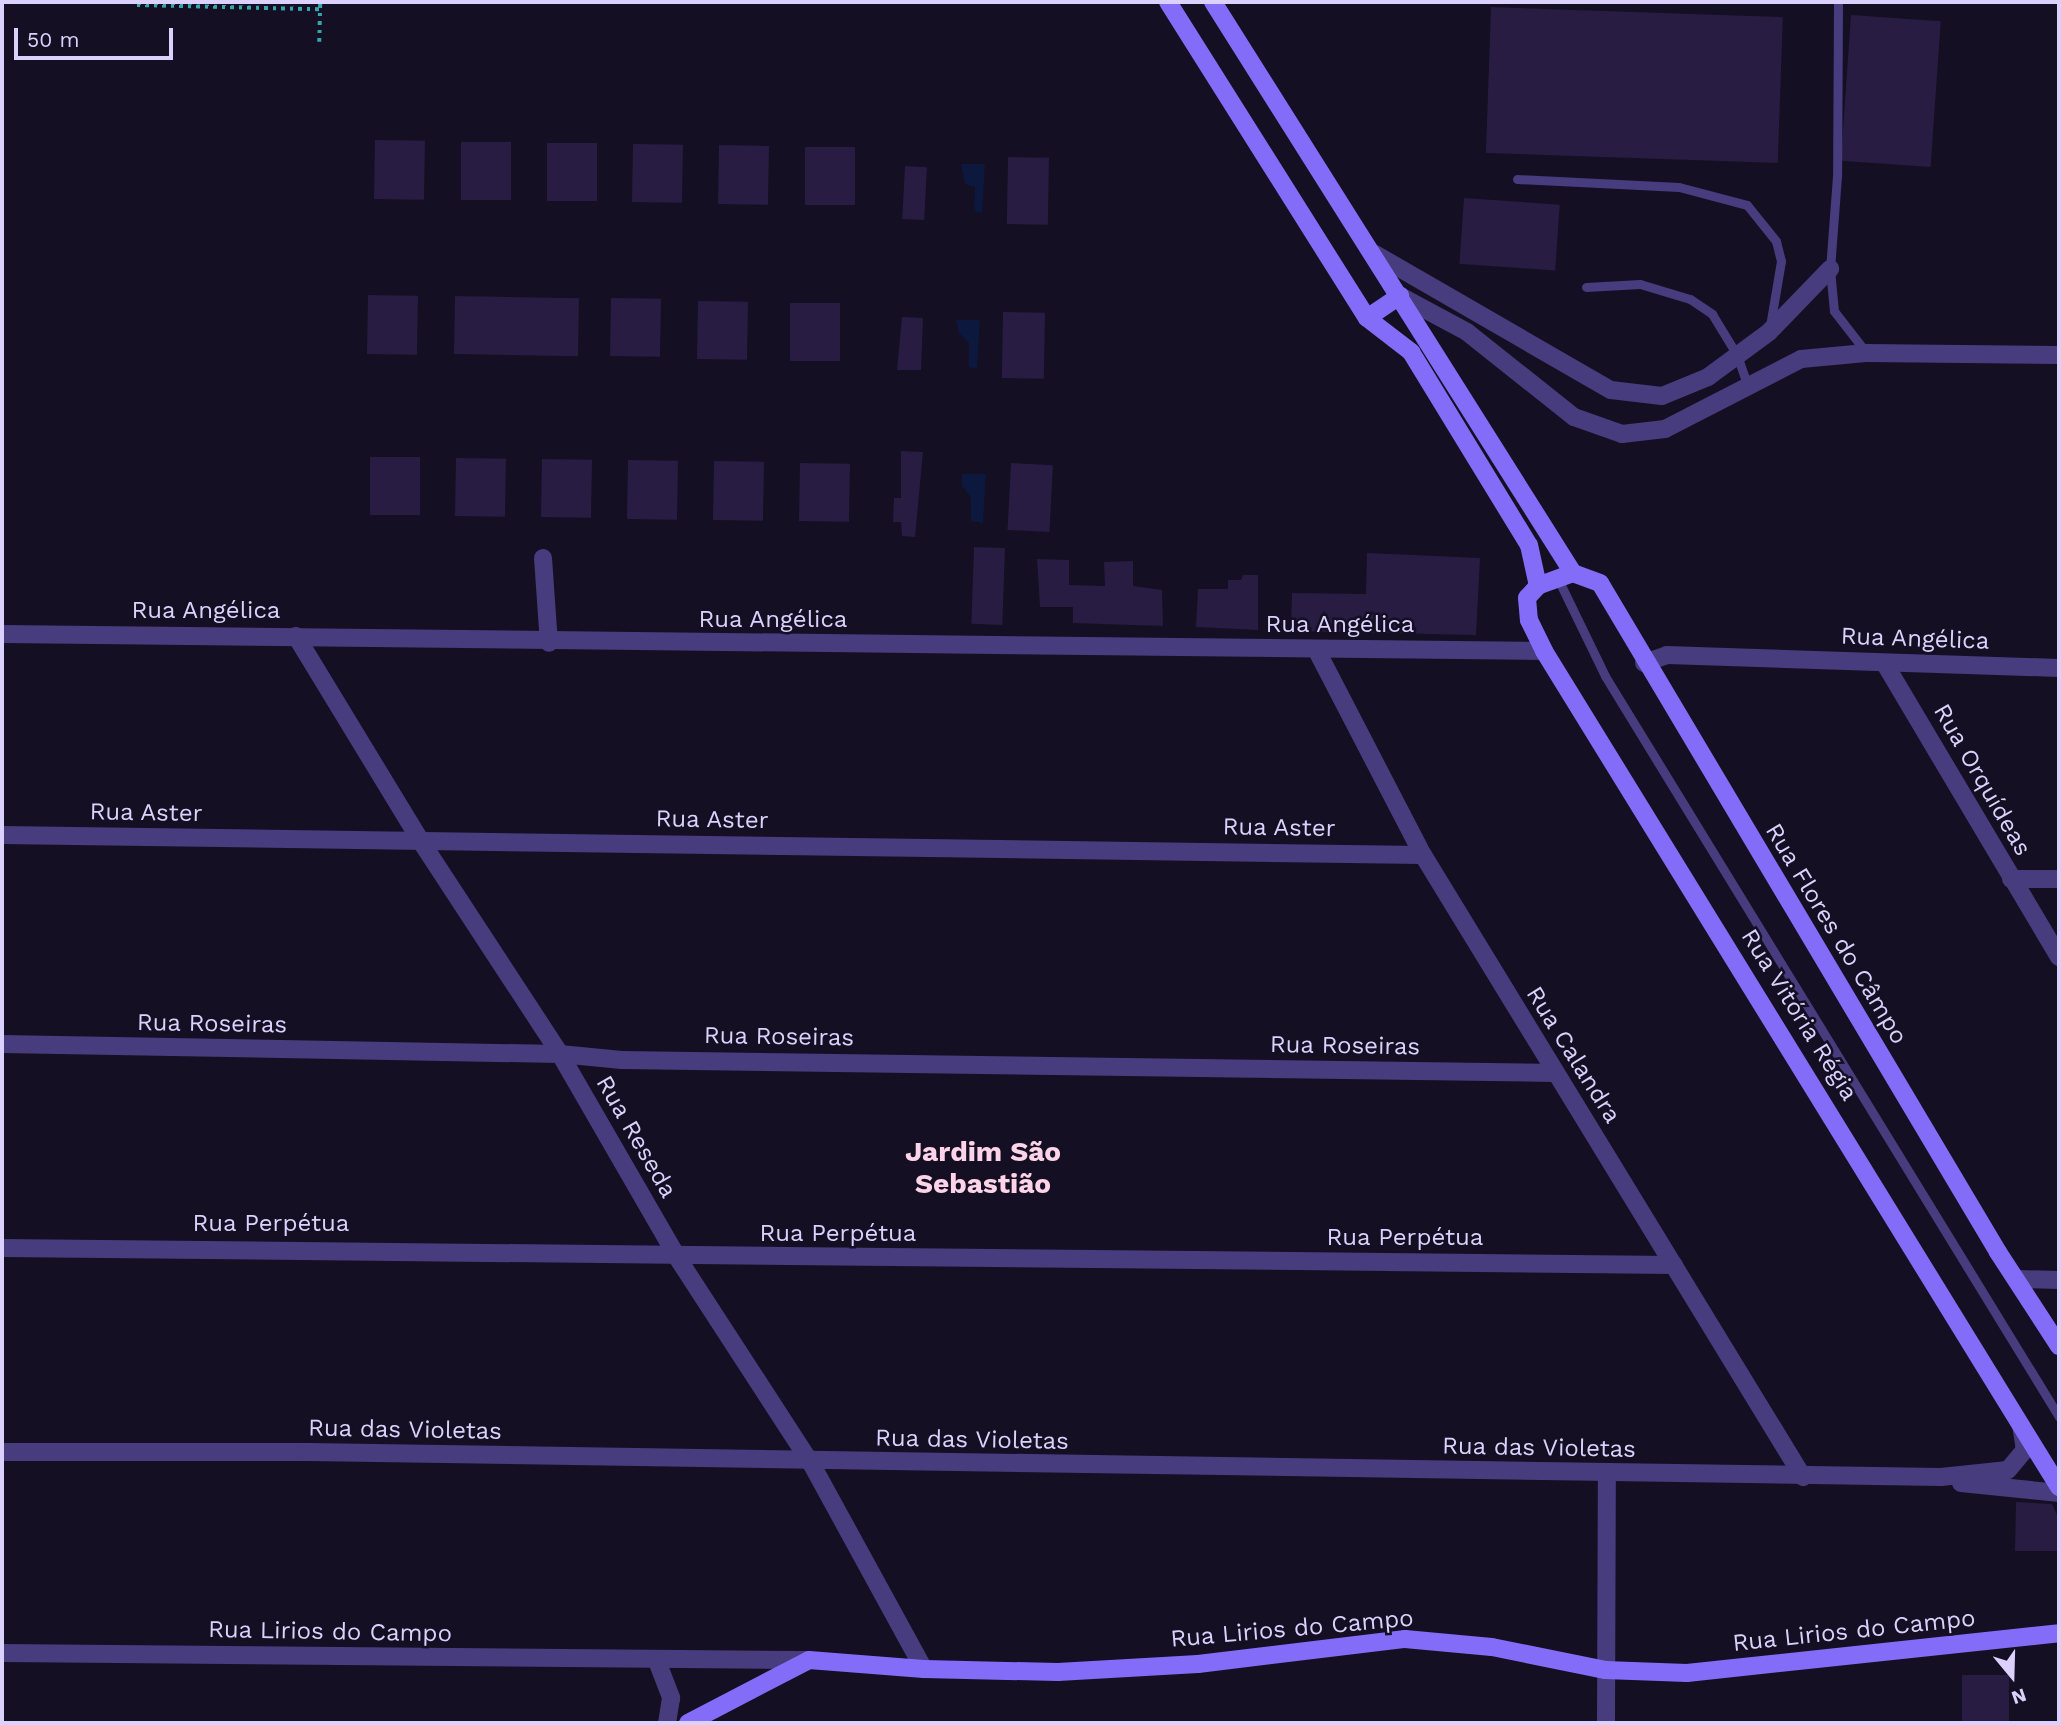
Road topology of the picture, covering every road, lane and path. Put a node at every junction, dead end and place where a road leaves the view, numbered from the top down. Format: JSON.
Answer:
{"nodes":[{"id":1,"x":320,"y":2,"type":"edge"},
{"id":2,"x":1168,"y":2,"type":"edge"},
{"id":3,"x":1213,"y":2,"type":"edge"},
{"id":4,"x":1838,"y":2,"type":"edge"},
{"id":5,"x":137,"y":5,"type":"dead end"},
{"id":6,"x":320,"y":9,"type":"junction"},
{"id":7,"x":319,"y":42,"type":"dead end"},
{"id":8,"x":1517,"y":179,"type":"dead end"},
{"id":9,"x":1375,"y":254,"type":"junction"},
{"id":10,"x":1830,"y":269,"type":"junction"},
{"id":11,"x":1586,"y":286,"type":"dead end"},
{"id":12,"x":1400,"y":296,"type":"junction"},
{"id":13,"x":1367,"y":318,"type":"junction"},
{"id":14,"x":1769,"y":332,"type":"junction"},
{"id":15,"x":1866,"y":353,"type":"junction"},
{"id":16,"x":1737,"y":355,"type":"junction"},
{"id":17,"x":2059,"y":355,"type":"edge"},
{"id":18,"x":1748,"y":387,"type":"junction"},
{"id":19,"x":543,"y":558,"type":"dead end"},
{"id":20,"x":1565,"y":576,"type":"junction"},
{"id":21,"x":1538,"y":586,"type":"junction"},
{"id":22,"x":2,"y":634,"type":"edge"},
{"id":23,"x":296,"y":636,"type":"junction"},
{"id":24,"x":548,"y":643,"type":"junction"},
{"id":25,"x":1316,"y":649,"type":"junction"},
{"id":26,"x":1544,"y":651,"type":"junction"},
{"id":27,"x":1644,"y":663,"type":"junction"},
{"id":28,"x":1885,"y":664,"type":"junction"},
{"id":29,"x":2059,"y":668,"type":"edge"},
{"id":30,"x":2,"y":835,"type":"edge"},
{"id":31,"x":422,"y":843,"type":"junction"},
{"id":32,"x":1423,"y":855,"type":"junction"},
{"id":33,"x":2011,"y":879,"type":"junction"},
{"id":34,"x":2059,"y":879,"type":"edge"},
{"id":35,"x":2059,"y":957,"type":"edge"},
{"id":36,"x":2,"y":1044,"type":"edge"},
{"id":37,"x":560,"y":1054,"type":"junction"},
{"id":38,"x":1555,"y":1073,"type":"junction"},
{"id":39,"x":2,"y":1248,"type":"edge"},
{"id":40,"x":677,"y":1257,"type":"junction"},
{"id":41,"x":1674,"y":1265,"type":"junction"},
{"id":42,"x":2017,"y":1279,"type":"junction"},
{"id":43,"x":2059,"y":1280,"type":"edge"},
{"id":44,"x":2059,"y":1346,"type":"edge"},
{"id":45,"x":2059,"y":1417,"type":"edge"},
{"id":46,"x":2019,"y":1419,"type":"junction"},
{"id":47,"x":2,"y":1452,"type":"edge"},
{"id":48,"x":811,"y":1462,"type":"junction"},
{"id":49,"x":1607,"y":1473,"type":"junction"},
{"id":50,"x":1803,"y":1477,"type":"junction"},
{"id":51,"x":1941,"y":1477,"type":"junction"},
{"id":52,"x":2059,"y":1487,"type":"edge"},
{"id":53,"x":2059,"y":1493,"type":"edge"},
{"id":54,"x":2057,"y":1632,"type":"edge"},
{"id":55,"x":2,"y":1653,"type":"edge"},
{"id":56,"x":809,"y":1660,"type":"junction"},
{"id":57,"x":657,"y":1661,"type":"junction"},
{"id":58,"x":924,"y":1669,"type":"junction"},
{"id":59,"x":1605,"y":1670,"type":"junction"},
{"id":60,"x":667,"y":1723,"type":"edge"},
{"id":61,"x":688,"y":1723,"type":"edge"},
{"id":62,"x":1606,"y":1723,"type":"edge"}],
"edges":[{"from":1,"to":6,"type":"path"},
{"from":2,"to":13,"type":"street"},
{"from":3,"to":9,"type":"street"},
{"from":4,"to":10,"type":"lane"},
{"from":5,"to":6,"type":"path"},
{"from":6,"to":7,"type":"path"},
{"from":8,"to":14,"type":"lane"},
{"from":9,"to":12,"type":"street"},
{"from":9,"to":16,"type":"street"},
{"from":10,"to":14,"type":"street"},
{"from":10,"to":15,"type":"lane"},
{"from":11,"to":16,"type":"lane"},
{"from":12,"to":13,"type":"street"},
{"from":12,"to":18,"type":"street"},
{"from":12,"to":20,"type":"street"},
{"from":13,"to":21,"type":"street"},
{"from":14,"to":16,"type":"street"},
{"from":15,"to":17,"type":"street"},
{"from":15,"to":18,"type":"street"},
{"from":16,"to":18,"type":"lane"},
{"from":19,"to":24,"type":"street"},
{"from":20,"to":21,"type":"street"},
{"from":20,"to":27,"type":"street","name":"Rua Flores do Câmpo"},
{"from":20,"to":45,"type":"lane"},
{"from":21,"to":26,"type":"street","name":"Rua Vitória Régia"},
{"from":22,"to":23,"type":"street","name":"Rua Angélica"},
{"from":23,"to":24,"type":"street","name":"Rua Angélica"},
{"from":23,"to":31,"type":"street","name":"Rua Reseda"},
{"from":24,"to":25,"type":"street","name":"Rua Angélica"},
{"from":25,"to":26,"type":"street","name":"Rua Angélica"},
{"from":25,"to":32,"type":"street","name":"Rua Calandra"},
{"from":26,"to":46,"type":"street","name":"Rua Vitória Régia"},
{"from":27,"to":28,"type":"street","name":"Rua Angélica"},
{"from":27,"to":42,"type":"street","name":"Rua Flores do Câmpo"},
{"from":28,"to":29,"type":"street","name":"Rua Angélica"},
{"from":28,"to":33,"type":"street","name":"Rua Orquídeas"},
{"from":30,"to":31,"type":"street","name":"Rua Aster"},
{"from":31,"to":32,"type":"street","name":"Rua Aster"},
{"from":31,"to":37,"type":"street","name":"Rua Reseda"},
{"from":32,"to":38,"type":"street","name":"Rua Calandra"},
{"from":33,"to":34,"type":"street"},
{"from":33,"to":35,"type":"street","name":"Rua Orquídeas"},
{"from":36,"to":37,"type":"street","name":"Rua Roseiras"},
{"from":37,"to":38,"type":"street","name":"Rua Roseiras"},
{"from":37,"to":40,"type":"street","name":"Rua Reseda"},
{"from":38,"to":41,"type":"street","name":"Rua Calandra"},
{"from":39,"to":40,"type":"street","name":"Rua Perpétua"},
{"from":40,"to":41,"type":"street","name":"Rua Perpétua"},
{"from":40,"to":48,"type":"street","name":"Rua Reseda"},
{"from":41,"to":50,"type":"street","name":"Rua Calandra"},
{"from":42,"to":43,"type":"street"},
{"from":42,"to":44,"type":"street","name":"Rua Flores do Câmpo"},
{"from":46,"to":51,"type":"street","name":"Rua das Violetas"},
{"from":46,"to":52,"type":"street","name":"Rua Vitória Régia"},
{"from":47,"to":48,"type":"street","name":"Rua das Violetas"},
{"from":48,"to":49,"type":"street","name":"Rua das Violetas"},
{"from":48,"to":58,"type":"street","name":"Rua Reseda"},
{"from":49,"to":50,"type":"street","name":"Rua das Violetas"},
{"from":49,"to":59,"type":"street"},
{"from":50,"to":51,"type":"street","name":"Rua das Violetas"},
{"from":51,"to":53,"type":"street","name":"Rua das Violetas"},
{"from":54,"to":59,"type":"street","name":"Rua Lirios do Campo"},
{"from":55,"to":57,"type":"street","name":"Rua Lirios do Campo"},
{"from":56,"to":57,"type":"street","name":"Rua Lirios do Campo"},
{"from":56,"to":58,"type":"street","name":"Rua Lirios do Campo"},
{"from":56,"to":61,"type":"street"},
{"from":57,"to":60,"type":"street"},
{"from":58,"to":59,"type":"street","name":"Rua Lirios do Campo"},
{"from":59,"to":62,"type":"street"}]}
